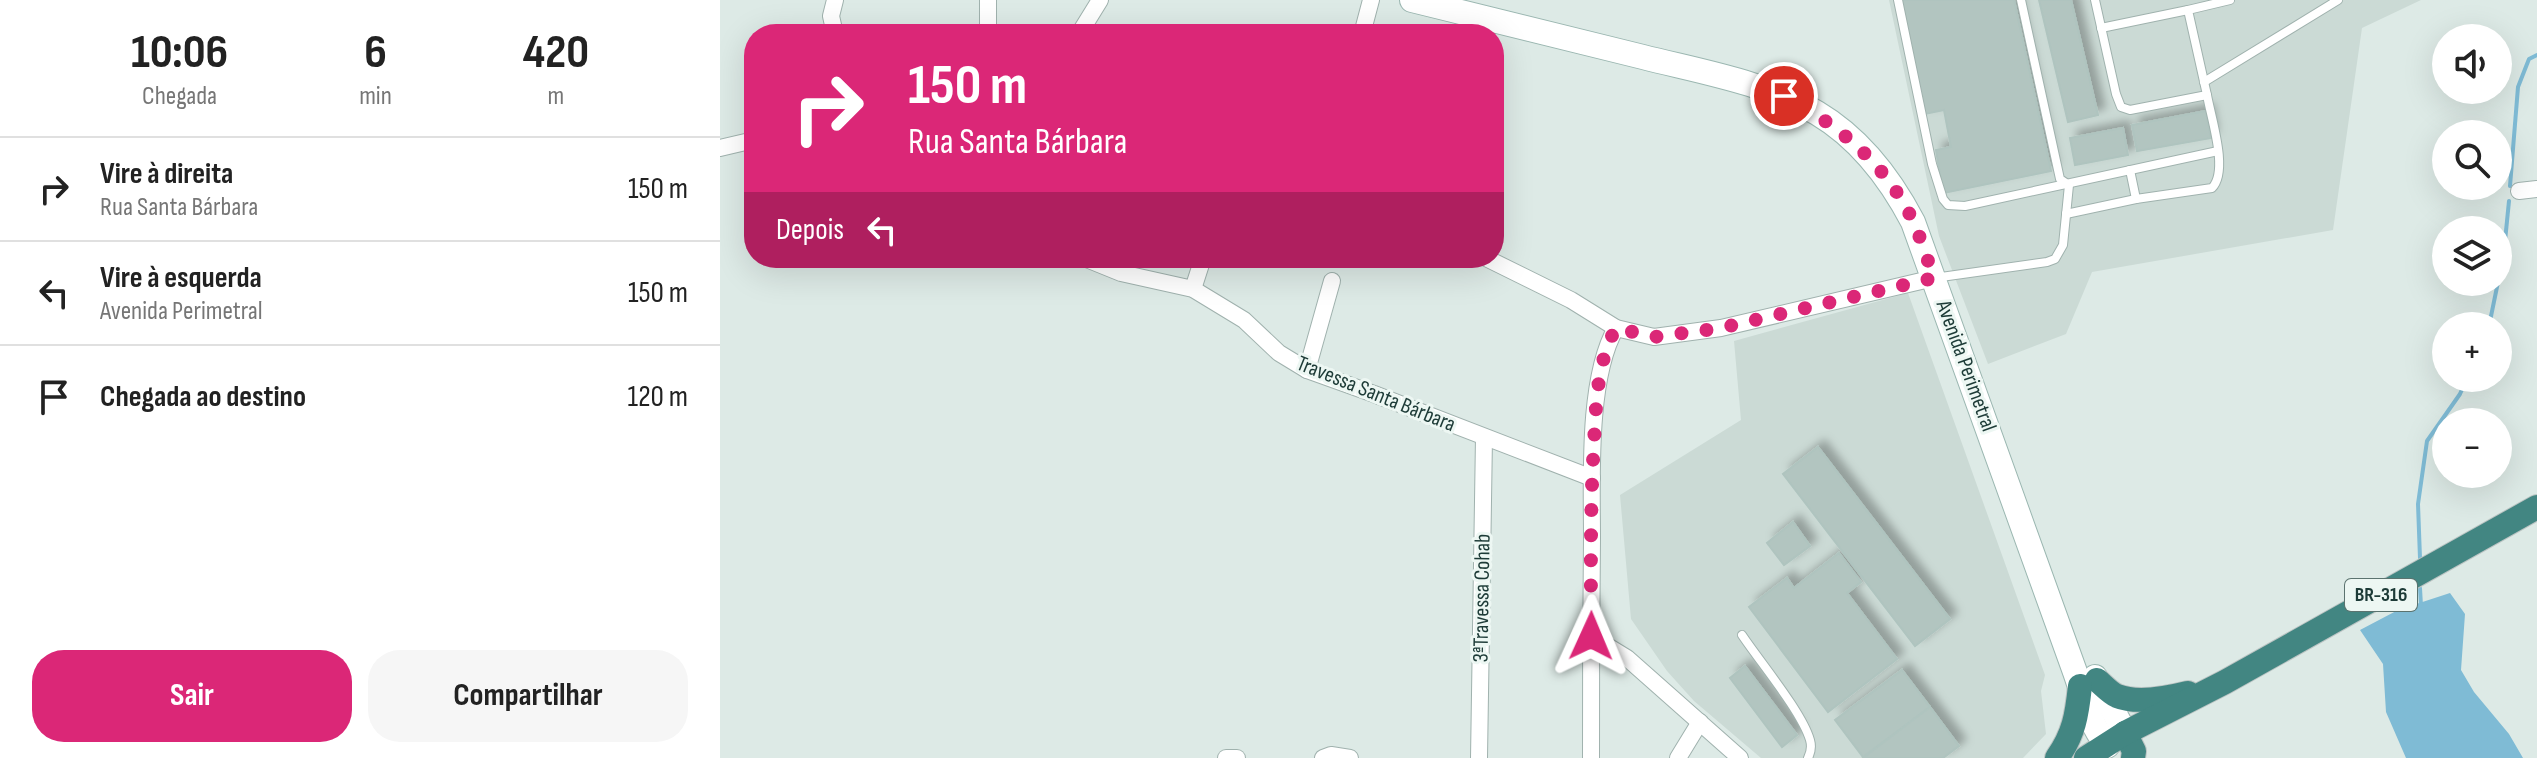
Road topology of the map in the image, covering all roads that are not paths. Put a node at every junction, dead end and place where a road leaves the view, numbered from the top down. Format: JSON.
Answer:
{"nodes":[{"id":1,"x":835,"y":0,"type":"edge"},
{"id":2,"x":988,"y":0,"type":"edge"},
{"id":3,"x":1371,"y":0,"type":"edge"},
{"id":4,"x":1412,"y":0,"type":"edge"},
{"id":5,"x":1898,"y":0,"type":"edge"},
{"id":6,"x":2021,"y":0,"type":"edge"},
{"id":7,"x":2095,"y":0,"type":"edge"},
{"id":8,"x":2230,"y":0,"type":"edge"},
{"id":9,"x":2334,"y":1,"type":"edge"},
{"id":10,"x":1093,"y":2,"type":"edge"},
{"id":11,"x":2188,"y":10,"type":"junction"},
{"id":12,"x":833,"y":24,"type":"edge"},
{"id":13,"x":988,"y":24,"type":"edge"},
{"id":14,"x":1083,"y":24,"type":"edge"},
{"id":15,"x":1365,"y":24,"type":"edge"},
{"id":16,"x":2101,"y":28,"type":"junction"},
{"id":17,"x":2204,"y":82,"type":"junction"},
{"id":18,"x":2207,"y":95,"type":"junction"},
{"id":19,"x":744,"y":142,"type":"edge"},
{"id":20,"x":720,"y":148,"type":"edge"},
{"id":21,"x":2218,"y":151,"type":"junction"},
{"id":22,"x":2130,"y":170,"type":"junction"},
{"id":23,"x":2069,"y":185,"type":"junction"},
{"id":24,"x":2537,"y":189,"type":"edge"},
{"id":25,"x":2519,"y":191,"type":"dead end"},
{"id":26,"x":2136,"y":199,"type":"junction"},
{"id":27,"x":2066,"y":214,"type":"junction"},
{"id":28,"x":1504,"y":267,"type":"edge"},
{"id":29,"x":1109,"y":268,"type":"edge"},
{"id":30,"x":1200,"y":268,"type":"edge"},
{"id":31,"x":1934,"y":278,"type":"junction"},
{"id":32,"x":1332,"y":281,"type":"dead end"},
{"id":33,"x":1193,"y":289,"type":"junction"},
{"id":34,"x":1616,"y":328,"type":"junction"},
{"id":35,"x":1307,"y":370,"type":"junction"},
{"id":36,"x":1484,"y":437,"type":"junction"},
{"id":37,"x":1592,"y":478,"type":"junction"},
{"id":38,"x":2537,"y":507,"type":"edge"},
{"id":39,"x":1742,"y":635,"type":"dead end"},
{"id":40,"x":1591,"y":636,"type":"junction"},
{"id":41,"x":2225,"y":682,"type":"junction"},
{"id":42,"x":2088,"y":683,"type":"junction"},
{"id":43,"x":1700,"y":722,"type":"junction"},
{"id":44,"x":2106,"y":746,"type":"edge"},
{"id":45,"x":1226,"y":758,"type":"edge"},
{"id":46,"x":1237,"y":758,"type":"edge"},
{"id":47,"x":1323,"y":758,"type":"edge"},
{"id":48,"x":1350,"y":758,"type":"edge"},
{"id":49,"x":1479,"y":758,"type":"edge"},
{"id":50,"x":1591,"y":758,"type":"edge"},
{"id":51,"x":1678,"y":758,"type":"edge"},
{"id":52,"x":1740,"y":758,"type":"edge"},
{"id":53,"x":1808,"y":758,"type":"edge"},
{"id":54,"x":2057,"y":758,"type":"edge"},
{"id":55,"x":2133,"y":758,"type":"edge"}],
"edges":[{"from":1,"to":12,"type":"street"},
{"from":2,"to":13,"type":"street"},
{"from":3,"to":15,"type":"street"},
{"from":4,"to":31,"type":"main road","name":"Avenida Perimetral"},
{"from":5,"to":23,"type":"lane"},
{"from":6,"to":23,"type":"lane"},
{"from":7,"to":16,"type":"lane"},
{"from":8,"to":11,"type":"lane"},
{"from":9,"to":17,"type":"lane"},
{"from":10,"to":14,"type":"street"},
{"from":11,"to":16,"type":"lane"},
{"from":11,"to":17,"type":"lane"},
{"from":16,"to":18,"type":"lane"},
{"from":17,"to":18,"type":"lane"},
{"from":18,"to":21,"type":"lane"},
{"from":19,"to":20,"type":"street"},
{"from":21,"to":22,"type":"lane"},
{"from":21,"to":26,"type":"lane"},
{"from":22,"to":23,"type":"lane"},
{"from":22,"to":26,"type":"lane"},
{"from":23,"to":27,"type":"lane"},
{"from":24,"to":25,"type":"street"},
{"from":26,"to":27,"type":"lane"},
{"from":27,"to":31,"type":"lane"},
{"from":28,"to":34,"type":"street"},
{"from":29,"to":33,"type":"street","name":"Travessa Santa Bárbara"},
{"from":30,"to":33,"type":"street"},
{"from":31,"to":34,"type":"street"},
{"from":31,"to":42,"type":"main road","name":"Avenida Perimetral"},
{"from":32,"to":35,"type":"street"},
{"from":33,"to":35,"type":"street","name":"Travessa Santa Bárbara"},
{"from":34,"to":37,"type":"street"},
{"from":35,"to":36,"type":"street","name":"Travessa Santa Bárbara"},
{"from":36,"to":37,"type":"street","name":"Travessa Santa Bárbara"},
{"from":36,"to":49,"type":"street","name":"3ªTravessa Cohab"},
{"from":37,"to":40,"type":"street"},
{"from":38,"to":41,"type":"highway","number":"BR-316"},
{"from":39,"to":53,"type":"lane"},
{"from":40,"to":43,"type":"street"},
{"from":40,"to":50,"type":"street"},
{"from":41,"to":42,"type":"highway"},
{"from":41,"to":44,"type":"highway","number":"BR-316"},
{"from":42,"to":44,"type":"main road"},
{"from":42,"to":54,"type":"highway"},
{"from":43,"to":51,"type":"street"},
{"from":43,"to":52,"type":"street"},
{"from":44,"to":55,"type":"highway"},
{"from":45,"to":46,"type":"street"},
{"from":47,"to":48,"type":"street"}]}
